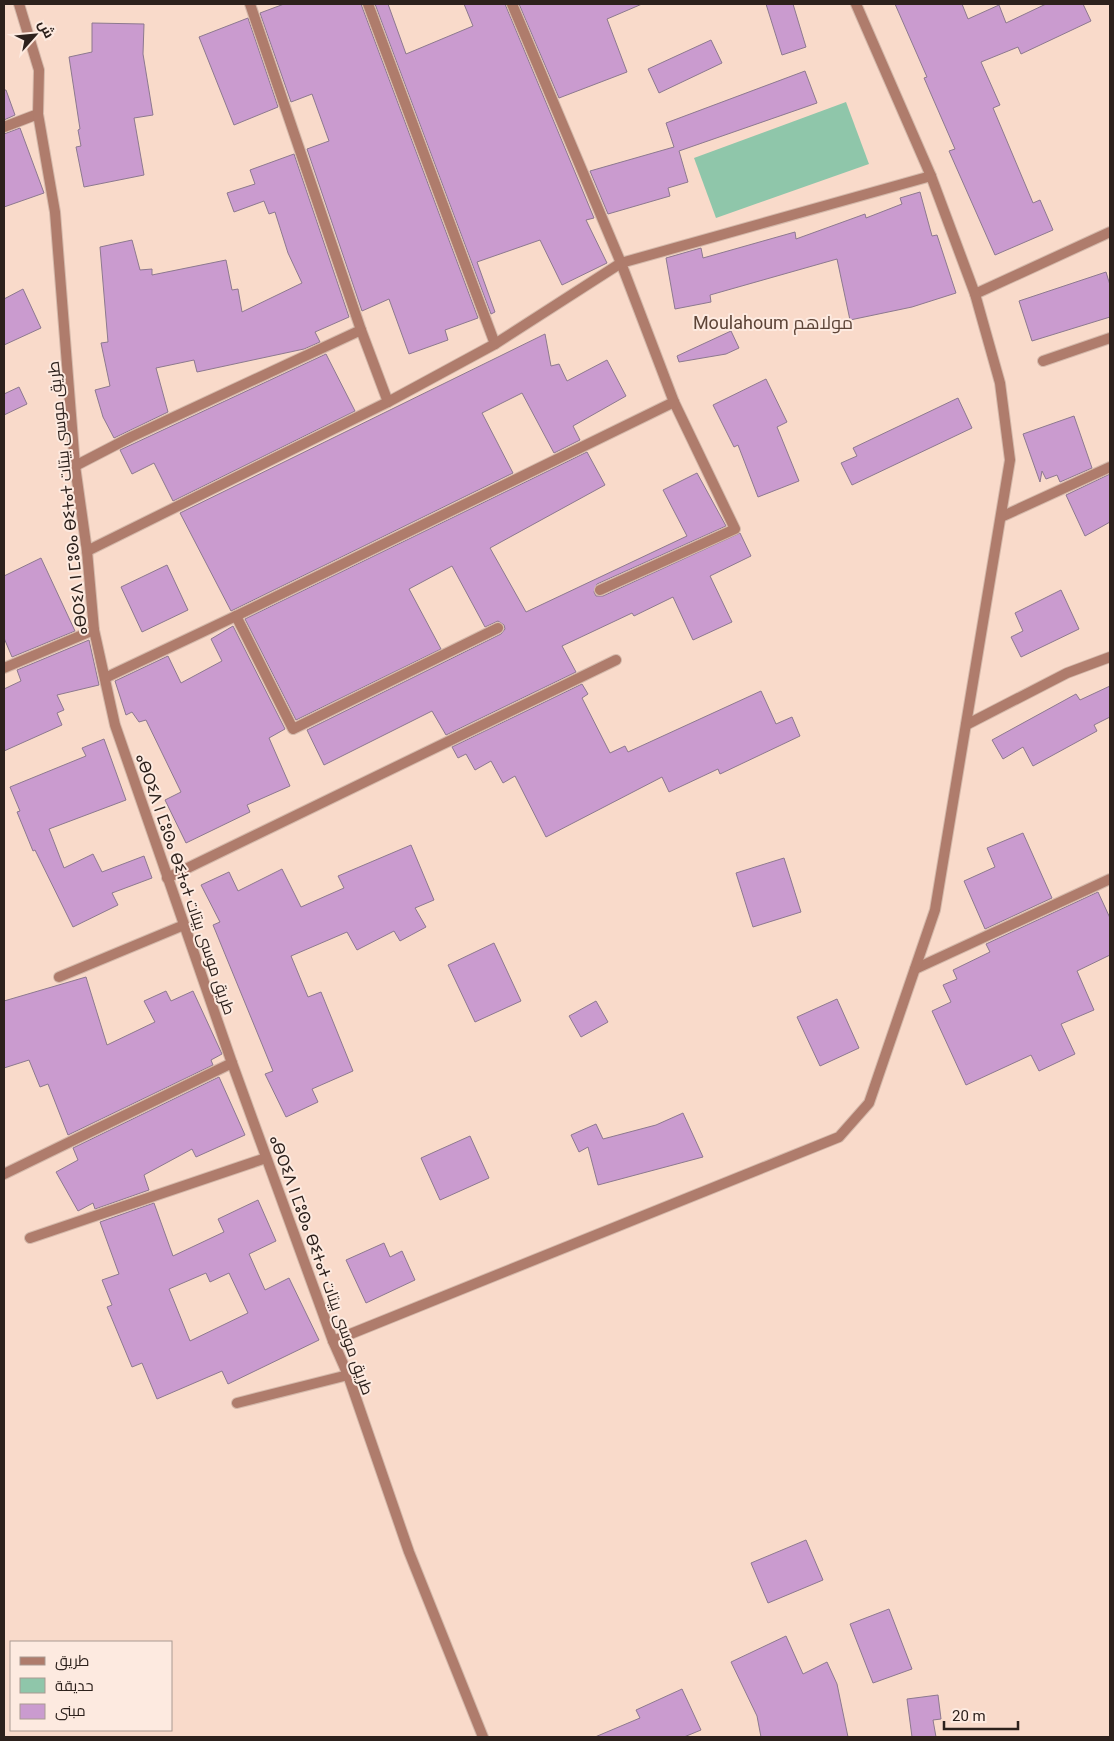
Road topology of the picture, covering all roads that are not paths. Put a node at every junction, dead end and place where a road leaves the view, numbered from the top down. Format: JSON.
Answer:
{"nodes":[{"id":1,"x":19,"y":4,"type":"edge"},
{"id":2,"x":250,"y":4,"type":"edge"},
{"id":3,"x":368,"y":4,"type":"edge"},
{"id":4,"x":512,"y":4,"type":"edge"},
{"id":5,"x":856,"y":4,"type":"edge"},
{"id":6,"x":38,"y":114,"type":"junction"},
{"id":7,"x":4,"y":126,"type":"edge"},
{"id":8,"x":931,"y":176,"type":"junction"},
{"id":9,"x":1110,"y":232,"type":"edge"},
{"id":10,"x":621,"y":263,"type":"junction"},
{"id":11,"x":975,"y":294,"type":"junction"},
{"id":12,"x":361,"y":330,"type":"junction"},
{"id":13,"x":1110,"y":338,"type":"edge"},
{"id":14,"x":495,"y":344,"type":"junction"},
{"id":15,"x":1042,"y":361,"type":"dead end"},
{"id":16,"x":388,"y":402,"type":"junction"},
{"id":17,"x":674,"y":402,"type":"junction"},
{"id":18,"x":75,"y":466,"type":"junction"},
{"id":19,"x":1110,"y":467,"type":"edge"},
{"id":20,"x":1001,"y":517,"type":"junction"},
{"id":21,"x":87,"y":551,"type":"junction"},
{"id":22,"x":600,"y":590,"type":"dead end"},
{"id":23,"x":236,"y":616,"type":"junction"},
{"id":24,"x":498,"y":628,"type":"dead end"},
{"id":25,"x":94,"y":630,"type":"junction"},
{"id":26,"x":1110,"y":657,"type":"edge"},
{"id":27,"x":616,"y":660,"type":"dead end"},
{"id":28,"x":4,"y":668,"type":"edge"},
{"id":29,"x":104,"y":678,"type":"junction"},
{"id":30,"x":966,"y":725,"type":"junction"},
{"id":31,"x":167,"y":878,"type":"junction"},
{"id":32,"x":1110,"y":878,"type":"edge"},
{"id":33,"x":184,"y":925,"type":"junction"},
{"id":34,"x":915,"y":969,"type":"junction"},
{"id":35,"x":59,"y":977,"type":"dead end"},
{"id":36,"x":232,"y":1063,"type":"junction"},
{"id":37,"x":266,"y":1158,"type":"junction"},
{"id":38,"x":4,"y":1174,"type":"edge"},
{"id":39,"x":30,"y":1238,"type":"dead end"},
{"id":40,"x":333,"y":1341,"type":"junction"},
{"id":41,"x":348,"y":1375,"type":"junction"},
{"id":42,"x":237,"y":1402,"type":"dead end"},
{"id":43,"x":484,"y":1737,"type":"edge"}],
"edges":[{"from":1,"to":6,"type":"street","name":"ⴰⴱⵔⵉⴷ ⵏ ⵎⵓⵙⴰ ⴱⵉⵜⴰⵜ طريق موسى بيتات"},
{"from":2,"to":12,"type":"street"},
{"from":3,"to":14,"type":"street"},
{"from":4,"to":10,"type":"street"},
{"from":5,"to":8,"type":"street"},
{"from":6,"to":7,"type":"street"},
{"from":6,"to":18,"type":"street","name":"ⴰⴱⵔⵉⴷ ⵏ ⵎⵓⵙⴰ ⴱⵉⵜⴰⵜ طريق موسى بيتات"},
{"from":8,"to":10,"type":"street"},
{"from":8,"to":11,"type":"street"},
{"from":9,"to":11,"type":"street"},
{"from":10,"to":14,"type":"street"},
{"from":10,"to":17,"type":"street"},
{"from":11,"to":20,"type":"street"},
{"from":12,"to":16,"type":"street"},
{"from":12,"to":18,"type":"street"},
{"from":13,"to":15,"type":"street"},
{"from":14,"to":16,"type":"street"},
{"from":16,"to":21,"type":"street"},
{"from":17,"to":22,"type":"street"},
{"from":17,"to":23,"type":"street"},
{"from":18,"to":21,"type":"street","name":"ⴰⴱⵔⵉⴷ ⵏ ⵎⵓⵙⴰ ⴱⵉⵜⴰⵜ طريق موسى بيتات"},
{"from":19,"to":20,"type":"street"},
{"from":20,"to":30,"type":"street"},
{"from":21,"to":25,"type":"street","name":"ⴰⴱⵔⵉⴷ ⵏ ⵎⵓⵙⴰ ⴱⵉⵜⴰⵜ طريق موسى بيتات"},
{"from":23,"to":24,"type":"street"},
{"from":23,"to":29,"type":"street"},
{"from":25,"to":28,"type":"street"},
{"from":25,"to":29,"type":"street","name":"ⴰⴱⵔⵉⴷ ⵏ ⵎⵓⵙⴰ ⴱⵉⵜⴰⵜ طريق موسى بيتات"},
{"from":26,"to":30,"type":"street"},
{"from":27,"to":31,"type":"street"},
{"from":29,"to":31,"type":"street","name":"ⴰⴱⵔⵉⴷ ⵏ ⵎⵓⵙⴰ ⴱⵉⵜⴰⵜ طريق موسى بيتات"},
{"from":30,"to":34,"type":"street"},
{"from":31,"to":33,"type":"street","name":"ⴰⴱⵔⵉⴷ ⵏ ⵎⵓⵙⴰ ⴱⵉⵜⴰⵜ طريق موسى بيتات"},
{"from":32,"to":34,"type":"street"},
{"from":33,"to":35,"type":"street"},
{"from":33,"to":36,"type":"street","name":"ⴰⴱⵔⵉⴷ ⵏ ⵎⵓⵙⴰ ⴱⵉⵜⴰⵜ طريق موسى بيتات"},
{"from":34,"to":40,"type":"street"},
{"from":36,"to":37,"type":"street","name":"ⴰⴱⵔⵉⴷ ⵏ ⵎⵓⵙⴰ ⴱⵉⵜⴰⵜ طريق موسى بيتات"},
{"from":36,"to":38,"type":"street"},
{"from":37,"to":39,"type":"street"},
{"from":37,"to":40,"type":"street","name":"ⴰⴱⵔⵉⴷ ⵏ ⵎⵓⵙⴰ ⴱⵉⵜⴰⵜ طريق موسى بيتات"},
{"from":40,"to":41,"type":"street","name":"ⴰⴱⵔⵉⴷ ⵏ ⵎⵓⵙⴰ ⴱⵉⵜⴰⵜ طريق موسى بيتات"},
{"from":41,"to":42,"type":"street"},
{"from":41,"to":43,"type":"street","name":"ⴰⴱⵔⵉⴷ ⵏ ⵎⵓⵙⴰ ⴱⵉⵜⴰⵜ طريق موسى بيتات"}]}
